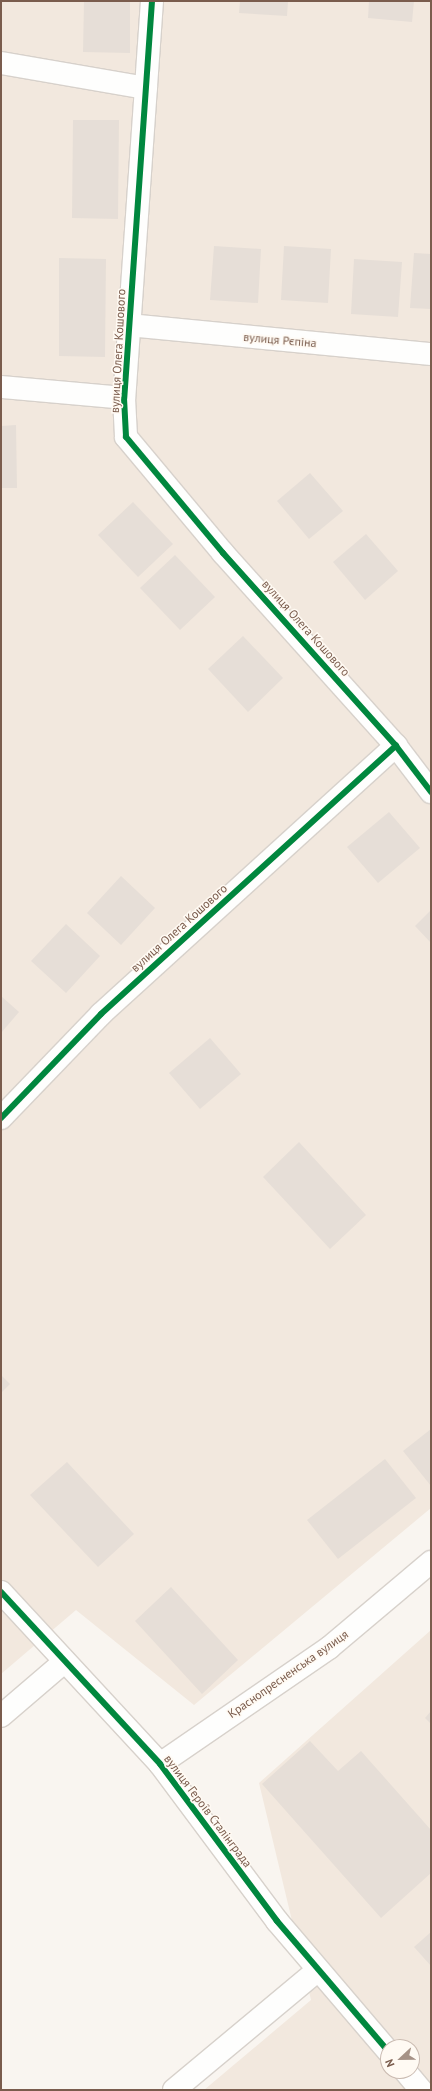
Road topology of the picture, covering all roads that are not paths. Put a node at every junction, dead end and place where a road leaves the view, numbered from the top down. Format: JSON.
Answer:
{"nodes":[{"id":1,"x":152,"y":1,"type":"edge"},
{"id":2,"x":1,"y":63,"type":"edge"},
{"id":3,"x":146,"y":88,"type":"junction"},
{"id":4,"x":129,"y":325,"type":"junction"},
{"id":5,"x":431,"y":354,"type":"edge"},
{"id":6,"x":1,"y":387,"type":"edge"},
{"id":7,"x":124,"y":398,"type":"junction"},
{"id":8,"x":396,"y":746,"type":"junction"},
{"id":9,"x":431,"y":792,"type":"edge"},
{"id":10,"x":1,"y":1118,"type":"edge"},
{"id":11,"x":431,"y":1562,"type":"edge"},
{"id":12,"x":1,"y":1592,"type":"edge"},
{"id":13,"x":64,"y":1662,"type":"junction"},
{"id":14,"x":1,"y":1716,"type":"edge"},
{"id":15,"x":160,"y":1764,"type":"junction"},
{"id":16,"x":318,"y":1970,"type":"junction"},
{"id":17,"x":380,"y":2042,"type":"edge"},
{"id":18,"x":412,"y":2079,"type":"edge"},
{"id":19,"x":174,"y":2090,"type":"edge"},
{"id":20,"x":421,"y":2090,"type":"edge"}],
"edges":[{"from":1,"to":3,"type":"street","name":"вулиця Олега Кошового"},
{"from":2,"to":3,"type":"street"},
{"from":3,"to":4,"type":"street","name":"вулиця Олега Кошового"},
{"from":4,"to":5,"type":"street","name":"вулиця Рєпіна"},
{"from":4,"to":7,"type":"street","name":"вулиця Олега Кошового"},
{"from":6,"to":7,"type":"street"},
{"from":7,"to":8,"type":"street","name":"вулиця Олега Кошового"},
{"from":8,"to":9,"type":"street","name":"вулиця Олега Кошового"},
{"from":8,"to":10,"type":"street","name":"вулиця Олега Кошового"},
{"from":11,"to":15,"type":"street","name":"Краснопресненська вулиця"},
{"from":12,"to":13,"type":"street","name":"вулиця Героїв Сталінграда"},
{"from":13,"to":14,"type":"street"},
{"from":13,"to":15,"type":"street","name":"вулиця Героїв Сталінграда"},
{"from":15,"to":16,"type":"street","name":"вулиця Героїв Сталінграда"},
{"from":16,"to":17,"type":"street","name":"вулиця Героїв Сталінграда"},
{"from":16,"to":19,"type":"street"},
{"from":18,"to":20,"type":"street"}]}
